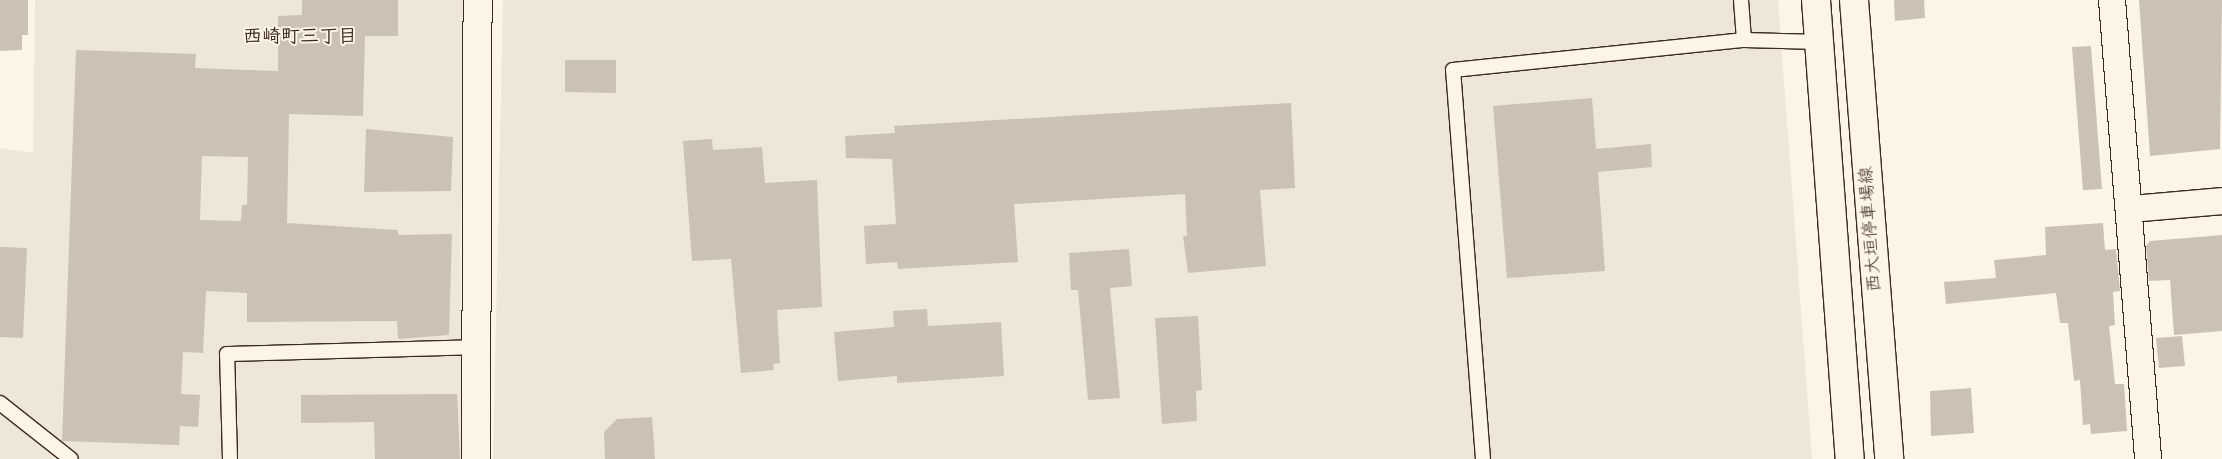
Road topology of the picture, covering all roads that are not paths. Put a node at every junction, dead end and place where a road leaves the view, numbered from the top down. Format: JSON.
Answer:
{"nodes":[{"id":1,"x":478,"y":0,"type":"edge"},
{"id":2,"x":1741,"y":0,"type":"edge"},
{"id":3,"x":1816,"y":0,"type":"edge"},
{"id":4,"x":1854,"y":0,"type":"edge"},
{"id":5,"x":2112,"y":0,"type":"edge"},
{"id":6,"x":1744,"y":40,"type":"junction"},
{"id":7,"x":1819,"y":42,"type":"junction"},
{"id":8,"x":2222,"y":201,"type":"edge"},
{"id":9,"x":2131,"y":209,"type":"junction"},
{"id":10,"x":475,"y":347,"type":"junction"},
{"id":11,"x":0,"y":402,"type":"edge"},
{"id":12,"x":71,"y":459,"type":"edge"},
{"id":13,"x":230,"y":459,"type":"edge"},
{"id":14,"x":476,"y":459,"type":"edge"},
{"id":15,"x":1483,"y":459,"type":"edge"},
{"id":16,"x":1850,"y":459,"type":"edge"},
{"id":17,"x":1890,"y":459,"type":"edge"},
{"id":18,"x":2148,"y":459,"type":"edge"}],
"edges":[{"from":1,"to":10,"type":"main road"},
{"from":2,"to":6,"type":"lane"},
{"from":3,"to":7,"type":"main road"},
{"from":4,"to":17,"type":"main road","name":"西大垣停車場線"},
{"from":5,"to":9,"type":"street"},
{"from":6,"to":7,"type":"lane"},
{"from":6,"to":15,"type":"lane"},
{"from":7,"to":16,"type":"main road"},
{"from":8,"to":9,"type":"street"},
{"from":9,"to":18,"type":"street"},
{"from":10,"to":13,"type":"lane"},
{"from":10,"to":14,"type":"main road"},
{"from":11,"to":12,"type":"lane"}]}
